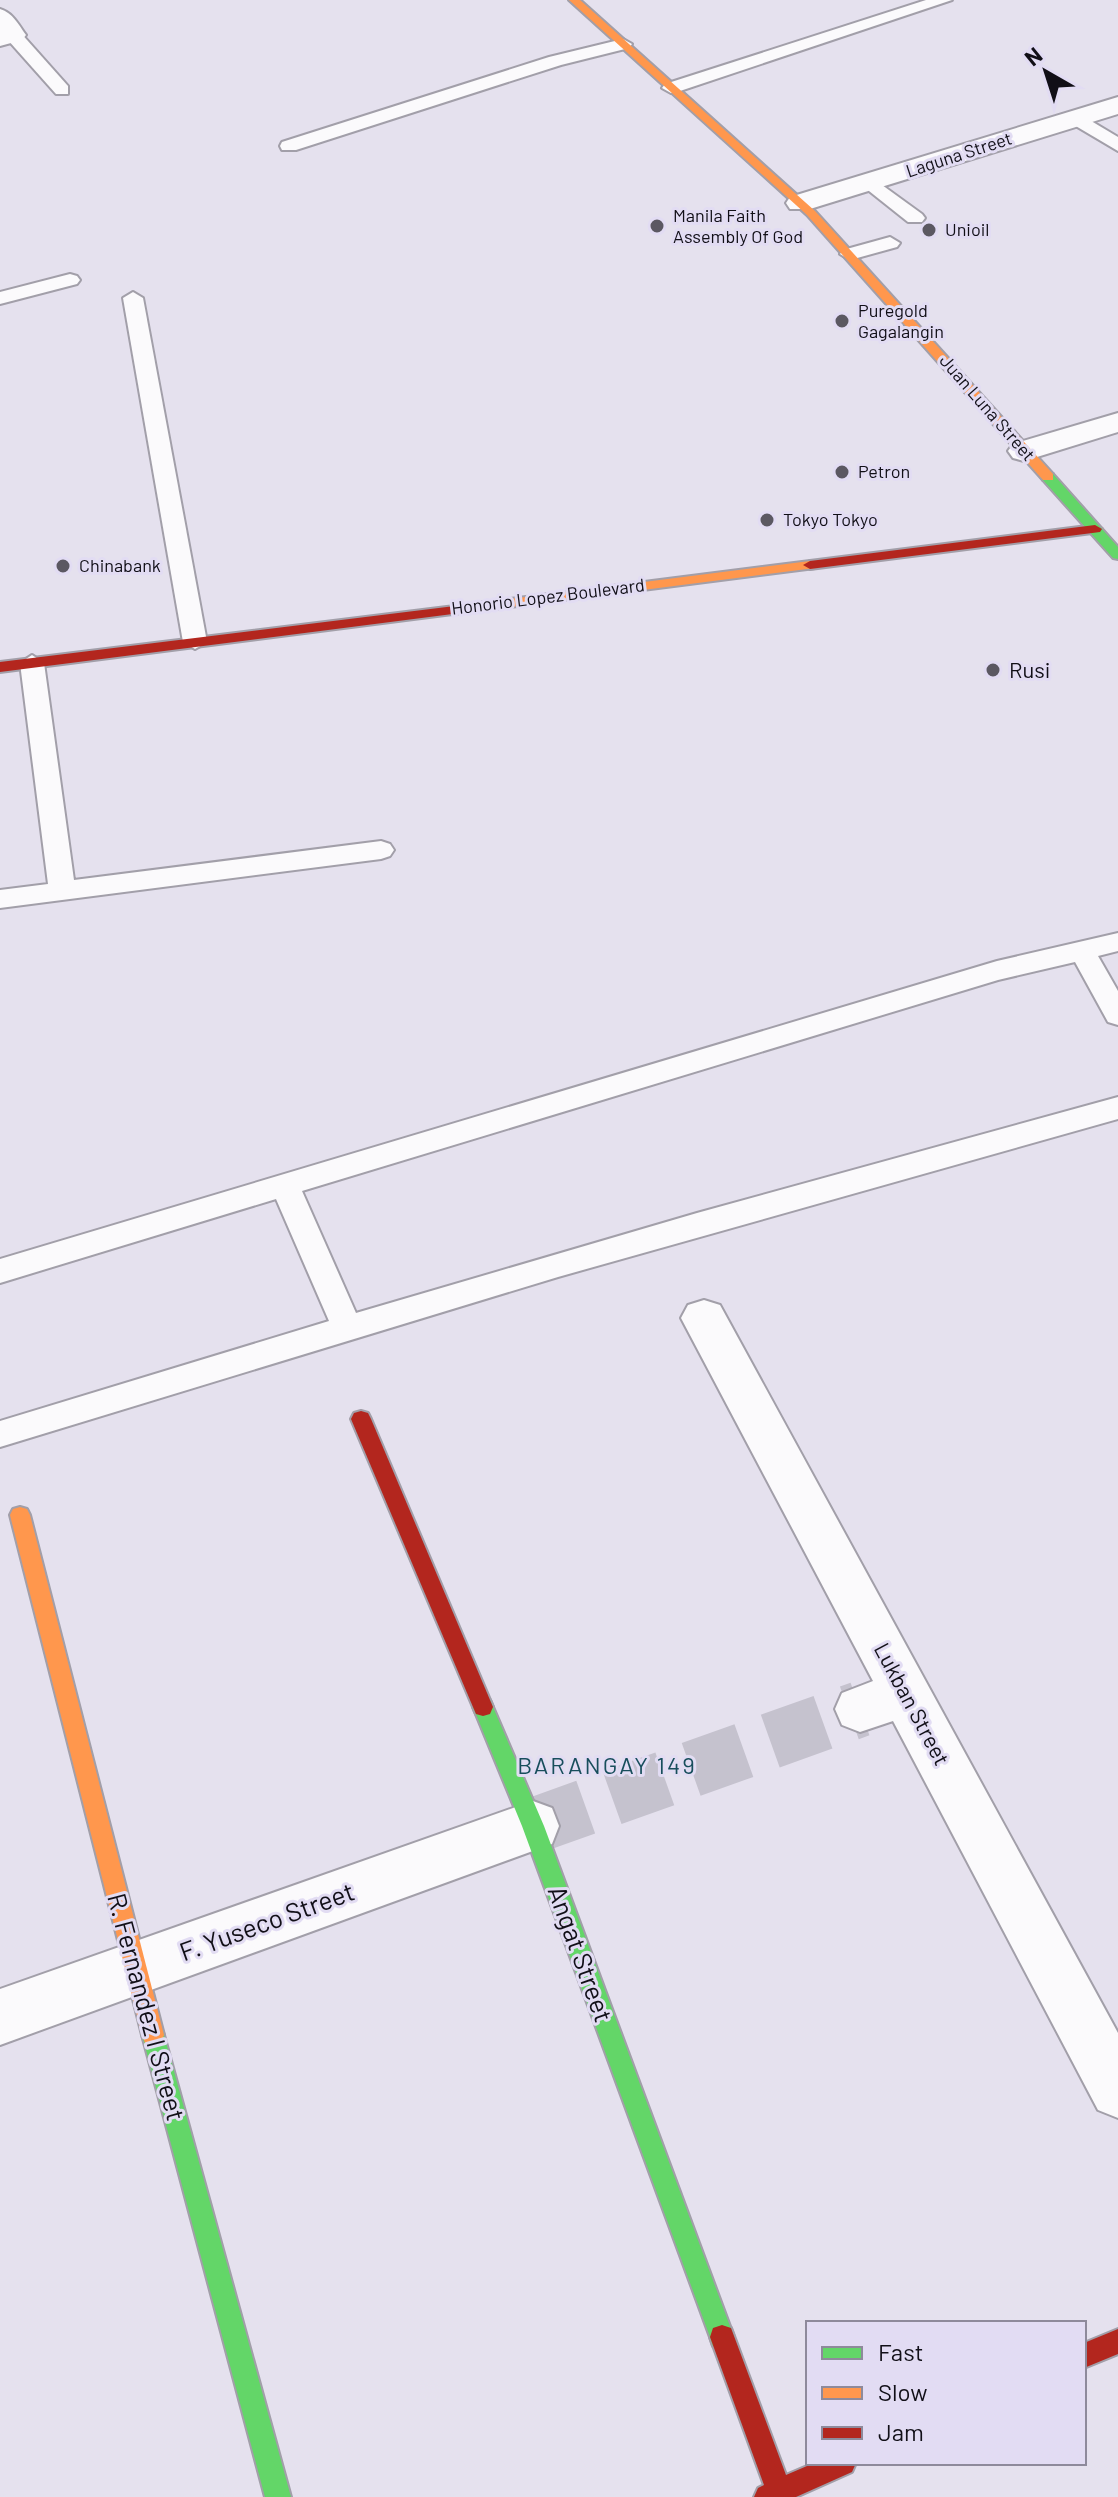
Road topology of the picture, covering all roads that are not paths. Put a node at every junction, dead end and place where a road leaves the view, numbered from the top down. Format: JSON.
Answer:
{"nodes":[{"id":1,"x":574,"y":0,"type":"edge"},
{"id":2,"x":943,"y":0,"type":"edge"},
{"id":3,"x":4,"y":30,"type":"edge"},
{"id":4,"x":623,"y":44,"type":"junction"},
{"id":5,"x":671,"y":88,"type":"junction"},
{"id":6,"x":62,"y":90,"type":"dead end"},
{"id":7,"x":1118,"y":105,"type":"edge"},
{"id":8,"x":1076,"y":118,"type":"junction"},
{"id":9,"x":1118,"y":145,"type":"edge"},
{"id":10,"x":289,"y":146,"type":"dead end"},
{"id":11,"x":871,"y":183,"type":"junction"},
{"id":12,"x":800,"y":203,"type":"junction"},
{"id":13,"x":915,"y":218,"type":"dead end"},
{"id":14,"x":890,"y":243,"type":"dead end"},
{"id":15,"x":850,"y":254,"type":"junction"},
{"id":16,"x":70,"y":280,"type":"dead end"},
{"id":17,"x":0,"y":298,"type":"edge"},
{"id":18,"x":133,"y":298,"type":"dead end"},
{"id":19,"x":1118,"y":422,"type":"edge"},
{"id":20,"x":1024,"y":451,"type":"junction"},
{"id":21,"x":1095,"y":529,"type":"junction"},
{"id":22,"x":1118,"y":555,"type":"edge"},
{"id":23,"x":195,"y":642,"type":"junction"},
{"id":24,"x":32,"y":663,"type":"junction"},
{"id":25,"x":0,"y":667,"type":"edge"},
{"id":26,"x":381,"y":850,"type":"dead end"},
{"id":27,"x":62,"y":889,"type":"junction"},
{"id":28,"x":0,"y":899,"type":"edge"},
{"id":29,"x":1118,"y":942,"type":"edge"},
{"id":30,"x":1082,"y":951,"type":"junction"},
{"id":31,"x":1118,"y":1015,"type":"edge"},
{"id":32,"x":1118,"y":1108,"type":"edge"},
{"id":33,"x":285,"y":1185,"type":"junction"},
{"id":34,"x":0,"y":1271,"type":"edge"},
{"id":35,"x":704,"y":1318,"type":"dead end"},
{"id":36,"x":347,"y":1327,"type":"junction"},
{"id":37,"x":361,"y":1419,"type":"dead end"},
{"id":38,"x":0,"y":1434,"type":"edge"},
{"id":39,"x":20,"y":1515,"type":"dead end"},
{"id":40,"x":533,"y":1826,"type":"junction"},
{"id":41,"x":135,"y":1969,"type":"junction"},
{"id":42,"x":0,"y":2017,"type":"edge"},
{"id":43,"x":1118,"y":2090,"type":"edge"},
{"id":44,"x":1118,"y":2341,"type":"edge"},
{"id":45,"x":1086,"y":2355,"type":"edge"},
{"id":46,"x":839,"y":2465,"type":"edge"},
{"id":47,"x":776,"y":2495,"type":"edge"},
{"id":48,"x":278,"y":2497,"type":"edge"}],
"edges":[{"from":1,"to":4,"type":"main road","name":"Juan Luna Street"},
{"from":2,"to":5,"type":"lane"},
{"from":3,"to":6,"type":"lane"},
{"from":4,"to":5,"type":"main road","name":"Juan Luna Street"},
{"from":4,"to":10,"type":"lane"},
{"from":5,"to":12,"type":"main road","name":"Juan Luna Street"},
{"from":7,"to":8,"type":"street","name":"Laguna Street"},
{"from":8,"to":9,"type":"lane"},
{"from":8,"to":11,"type":"street","name":"Laguna Street"},
{"from":11,"to":12,"type":"street","name":"Laguna Street"},
{"from":11,"to":13,"type":"lane"},
{"from":12,"to":15,"type":"main road","name":"Juan Luna Street"},
{"from":14,"to":15,"type":"lane"},
{"from":15,"to":20,"type":"main road","name":"Juan Luna Street"},
{"from":16,"to":17,"type":"lane"},
{"from":18,"to":23,"type":"lane"},
{"from":19,"to":20,"type":"street"},
{"from":20,"to":21,"type":"main road","name":"Juan Luna Street"},
{"from":21,"to":22,"type":"main road","name":"Juan Luna Street"},
{"from":21,"to":23,"type":"main road","name":"Honorio Lopez Boulevard"},
{"from":23,"to":24,"type":"main road","name":"Honorio Lopez Boulevard"},
{"from":24,"to":25,"type":"main road","name":"Honorio Lopez Boulevard"},
{"from":24,"to":27,"type":"lane"},
{"from":26,"to":27,"type":"lane"},
{"from":27,"to":28,"type":"lane"},
{"from":29,"to":30,"type":"lane"},
{"from":30,"to":31,"type":"lane"},
{"from":30,"to":33,"type":"lane"},
{"from":32,"to":36,"type":"lane"},
{"from":33,"to":34,"type":"lane"},
{"from":33,"to":36,"type":"lane"},
{"from":35,"to":43,"type":"street","name":"Lukban Street"},
{"from":36,"to":38,"type":"lane"},
{"from":37,"to":40,"type":"main road","name":"Angat Street"},
{"from":39,"to":41,"type":"main road","name":"R. Fernandez I Street"},
{"from":40,"to":41,"type":"street","name":"F. Yuseco Street"},
{"from":40,"to":47,"type":"main road","name":"Angat Street"},
{"from":41,"to":42,"type":"street","name":"F. Yuseco Street"},
{"from":41,"to":48,"type":"main road","name":"R. Fernandez I Street"},
{"from":44,"to":45,"type":"main road"},
{"from":46,"to":47,"type":"main road"}]}
